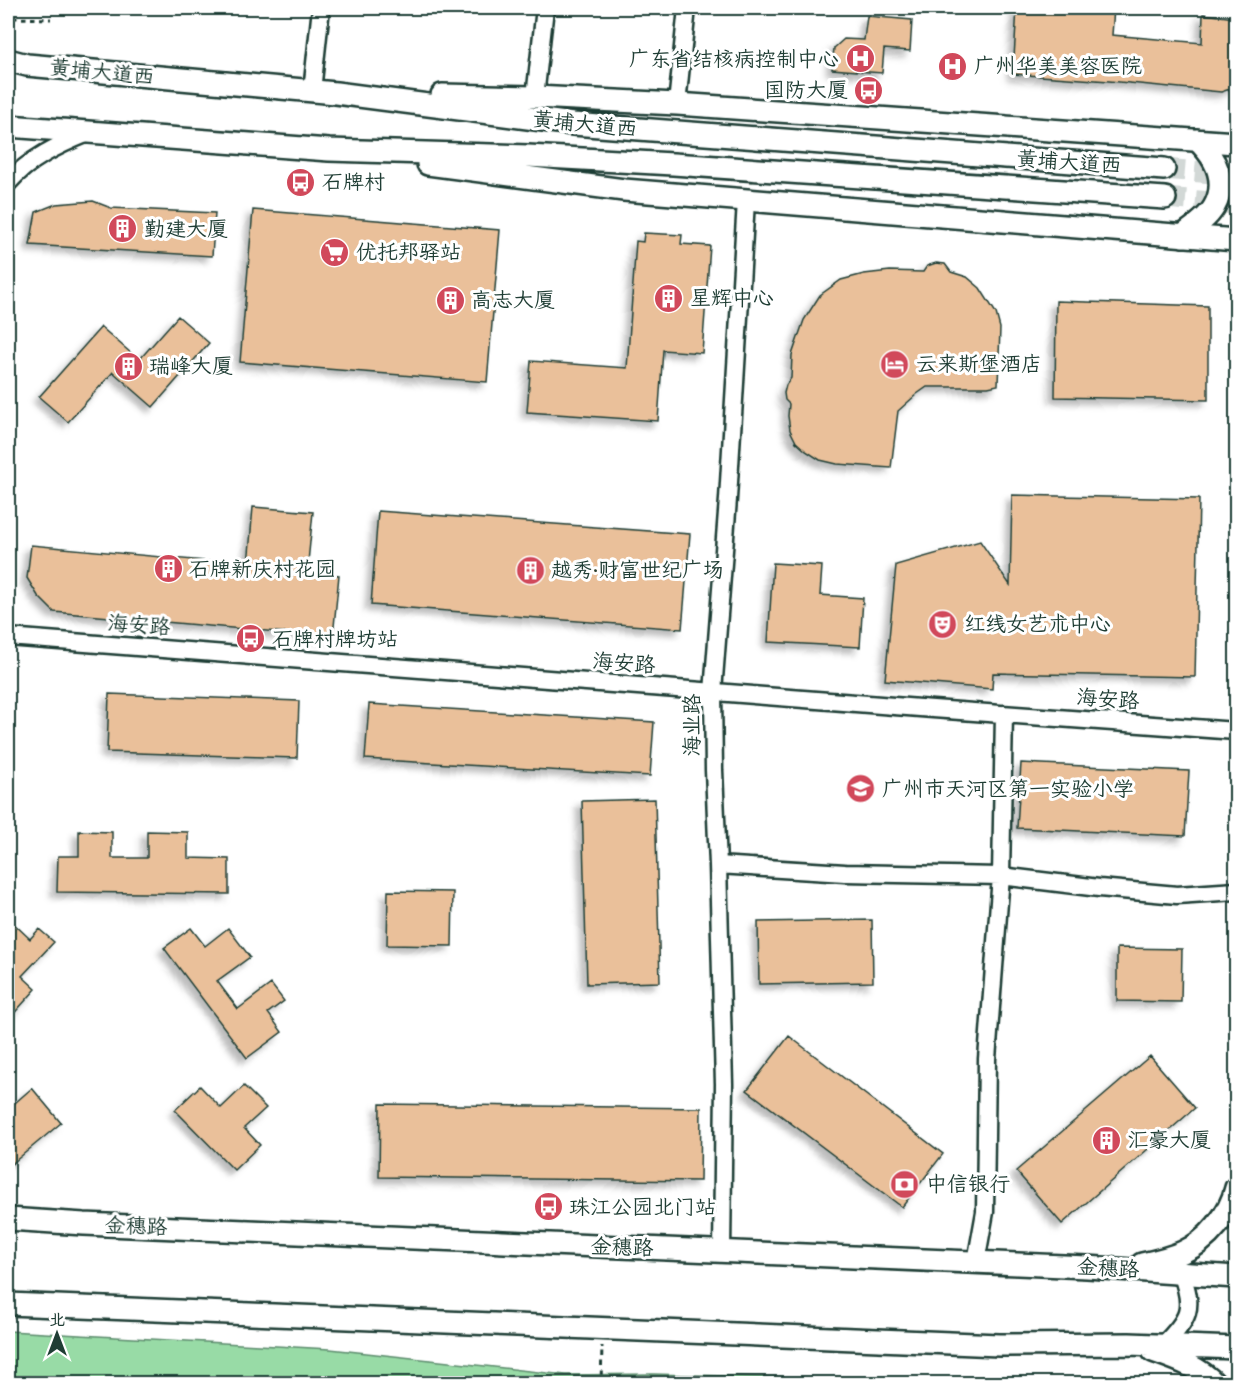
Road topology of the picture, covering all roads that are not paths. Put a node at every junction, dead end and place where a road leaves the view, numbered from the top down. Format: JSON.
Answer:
{"nodes":[{"id":1,"x":321,"y":8,"type":"edge"},
{"id":2,"x":545,"y":8,"type":"edge"},
{"id":3,"x":687,"y":8,"type":"edge"},
{"id":4,"x":8,"y":52,"type":"edge"},
{"id":5,"x":14,"y":63,"type":"edge"},
{"id":6,"x":312,"y":91,"type":"junction"},
{"id":7,"x":336,"y":93,"type":"junction"},
{"id":8,"x":536,"y":97,"type":"junction"},
{"id":9,"x":677,"y":104,"type":"junction"},
{"id":10,"x":8,"y":126,"type":"edge"},
{"id":11,"x":92,"y":132,"type":"junction"},
{"id":12,"x":1197,"y":140,"type":"junction"},
{"id":13,"x":1236,"y":143,"type":"edge"},
{"id":14,"x":329,"y":150,"type":"junction"},
{"id":15,"x":1164,"y":170,"type":"tunnel mouth"},
{"id":16,"x":8,"y":183,"type":"edge"},
{"id":17,"x":1165,"y":198,"type":"tunnel mouth"},
{"id":18,"x":746,"y":201,"type":"junction"},
{"id":19,"x":1182,"y":236,"type":"junction"},
{"id":20,"x":1236,"y":240,"type":"edge"},
{"id":21,"x":8,"y":637,"type":"edge"},
{"id":22,"x":713,"y":692,"type":"junction"},
{"id":23,"x":1004,"y":714,"type":"junction"},
{"id":24,"x":1236,"y":731,"type":"edge"},
{"id":25,"x":718,"y":865,"type":"junction"},
{"id":26,"x":1001,"y":876,"type":"junction"},
{"id":27,"x":1236,"y":891,"type":"edge"},
{"id":28,"x":1236,"y":1188,"type":"edge"},
{"id":29,"x":8,"y":1211,"type":"edge"},
{"id":30,"x":8,"y":1219,"type":"edge"},
{"id":31,"x":30,"y":1220,"type":"junction"},
{"id":32,"x":722,"y":1251,"type":"junction"},
{"id":33,"x":976,"y":1262,"type":"junction"},
{"id":34,"x":1122,"y":1269,"type":"junction"},
{"id":35,"x":1181,"y":1273,"type":"junction"},
{"id":36,"x":1236,"y":1277,"type":"edge"},
{"id":37,"x":8,"y":1304,"type":"edge"},
{"id":38,"x":1129,"y":1344,"type":"junction"},
{"id":39,"x":1163,"y":1345,"type":"junction"},
{"id":40,"x":1236,"y":1348,"type":"edge"},
{"id":41,"x":1215,"y":1383,"type":"edge"}],
"edges":[{"from":1,"to":6,"type":"street"},
{"from":2,"to":8,"type":"street"},
{"from":3,"to":9,"type":"street"},
{"from":4,"to":5,"type":"street"},
{"from":5,"to":6,"type":"main road","name":"黄埔大道西"},
{"from":6,"to":7,"type":"main road","name":"黄埔大道西"},
{"from":7,"to":8,"type":"main road"},
{"from":7,"to":15,"type":"main road","name":"黄埔大道西"},
{"from":8,"to":9,"type":"main road"},
{"from":9,"to":12,"type":"main road"},
{"from":10,"to":11,"type":"main road","name":"黄埔大道西"},
{"from":11,"to":14,"type":"main road","name":"黄埔大道西"},
{"from":11,"to":16,"type":"street"},
{"from":12,"to":13,"type":"main road"},
{"from":12,"to":19,"type":"main road"},
{"from":14,"to":17,"type":"main road","name":"黄埔大道西"},
{"from":14,"to":18,"type":"main road"},
{"from":18,"to":19,"type":"main road"},
{"from":18,"to":22,"type":"street","name":"海业路"},
{"from":19,"to":20,"type":"main road"},
{"from":21,"to":22,"type":"street","name":"海安路"},
{"from":22,"to":23,"type":"street","name":"海安路"},
{"from":22,"to":25,"type":"street","name":"海业路"},
{"from":23,"to":24,"type":"street","name":"海安路"},
{"from":23,"to":26,"type":"street"},
{"from":25,"to":26,"type":"street"},
{"from":25,"to":32,"type":"street","name":"海业路"},
{"from":26,"to":27,"type":"street"},
{"from":26,"to":33,"type":"street"},
{"from":28,"to":34,"type":"main road"},
{"from":29,"to":31,"type":"street"},
{"from":30,"to":31,"type":"main road","name":"金穗路"},
{"from":31,"to":32,"type":"main road","name":"金穗路"},
{"from":32,"to":33,"type":"main road","name":"金穗路"},
{"from":33,"to":34,"type":"main road","name":"金穗路"},
{"from":34,"to":35,"type":"main road","name":"金穗路"},
{"from":35,"to":36,"type":"main road","name":"金穗路"},
{"from":35,"to":39,"type":"street"},
{"from":37,"to":38,"type":"main road"},
{"from":38,"to":39,"type":"main road"},
{"from":38,"to":41,"type":"main road"},
{"from":39,"to":40,"type":"main road"}]}
